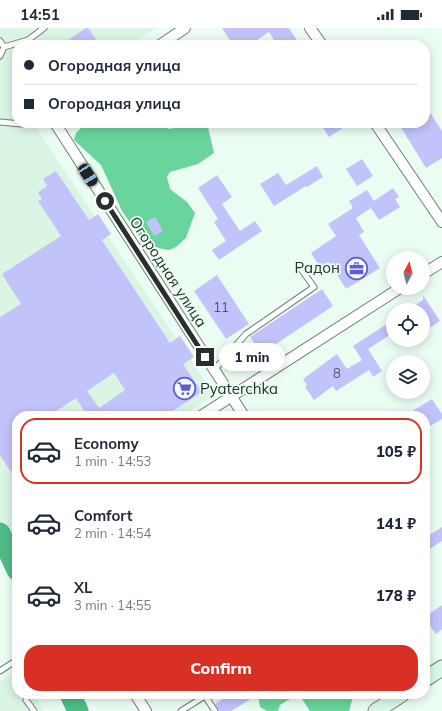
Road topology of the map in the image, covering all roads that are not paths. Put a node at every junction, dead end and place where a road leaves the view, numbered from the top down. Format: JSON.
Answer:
{"nodes":[{"id":1,"x":44,"y":28,"type":"edge"},
{"id":2,"x":185,"y":28,"type":"edge"},
{"id":3,"x":310,"y":28,"type":"edge"},
{"id":4,"x":28,"y":40,"type":"edge"},
{"id":5,"x":167,"y":40,"type":"edge"},
{"id":6,"x":318,"y":40,"type":"edge"},
{"id":7,"x":0,"y":41,"type":"edge"},
{"id":8,"x":12,"y":45,"type":"edge"},
{"id":9,"x":4,"y":47,"type":"junction"},
{"id":10,"x":0,"y":56,"type":"edge"},
{"id":11,"x":0,"y":122,"type":"edge"},
{"id":12,"x":12,"y":123,"type":"edge"},
{"id":13,"x":58,"y":128,"type":"edge"},
{"id":14,"x":378,"y":128,"type":"edge"},
{"id":15,"x":442,"y":222,"type":"edge"},
{"id":16,"x":442,"y":262,"type":"edge"},
{"id":17,"x":298,"y":265,"type":"dead end"},
{"id":18,"x":430,"y":270,"type":"edge"},
{"id":19,"x":389,"y":295,"type":"edge"},
{"id":20,"x":214,"y":370,"type":"junction"},
{"id":21,"x":231,"y":396,"type":"junction"},
{"id":22,"x":208,"y":411,"type":"edge"},
{"id":23,"x":241,"y":411,"type":"edge"},
{"id":24,"x":12,"y":663,"type":"edge"},
{"id":25,"x":442,"y":668,"type":"edge"},
{"id":26,"x":0,"y":671,"type":"edge"},
{"id":27,"x":430,"y":676,"type":"edge"},
{"id":28,"x":139,"y":699,"type":"edge"},
{"id":29,"x":200,"y":699,"type":"edge"},
{"id":30,"x":207,"y":699,"type":"edge"},
{"id":31,"x":396,"y":699,"type":"edge"},
{"id":32,"x":26,"y":700,"type":"dead end"},
{"id":33,"x":383,"y":709,"type":"edge"},
{"id":34,"x":34,"y":711,"type":"edge"},
{"id":35,"x":146,"y":711,"type":"edge"},
{"id":36,"x":181,"y":711,"type":"edge"},
{"id":37,"x":215,"y":711,"type":"edge"}],
"edges":[{"from":1,"to":4,"type":"lane"},
{"from":2,"to":5,"type":"street"},
{"from":3,"to":6,"type":"street"},
{"from":7,"to":9,"type":"lane"},
{"from":8,"to":9,"type":"lane"},
{"from":9,"to":10,"type":"lane"},
{"from":11,"to":12,"type":"lane"},
{"from":13,"to":20,"type":"street","name":"Огородная улица"},
{"from":14,"to":15,"type":"street"},
{"from":16,"to":18,"type":"street"},
{"from":17,"to":20,"type":"lane"},
{"from":19,"to":21,"type":"street"},
{"from":20,"to":21,"type":"street","name":"Огородная улица"},
{"from":21,"to":22,"type":"street"},
{"from":21,"to":23,"type":"street","name":"Огородная улица"},
{"from":24,"to":26,"type":"lane"},
{"from":25,"to":27,"type":"main road"},
{"from":28,"to":35,"type":"street"},
{"from":29,"to":36,"type":"lane"},
{"from":30,"to":37,"type":"lane"},
{"from":31,"to":33,"type":"main road"},
{"from":32,"to":34,"type":"lane"}]}
